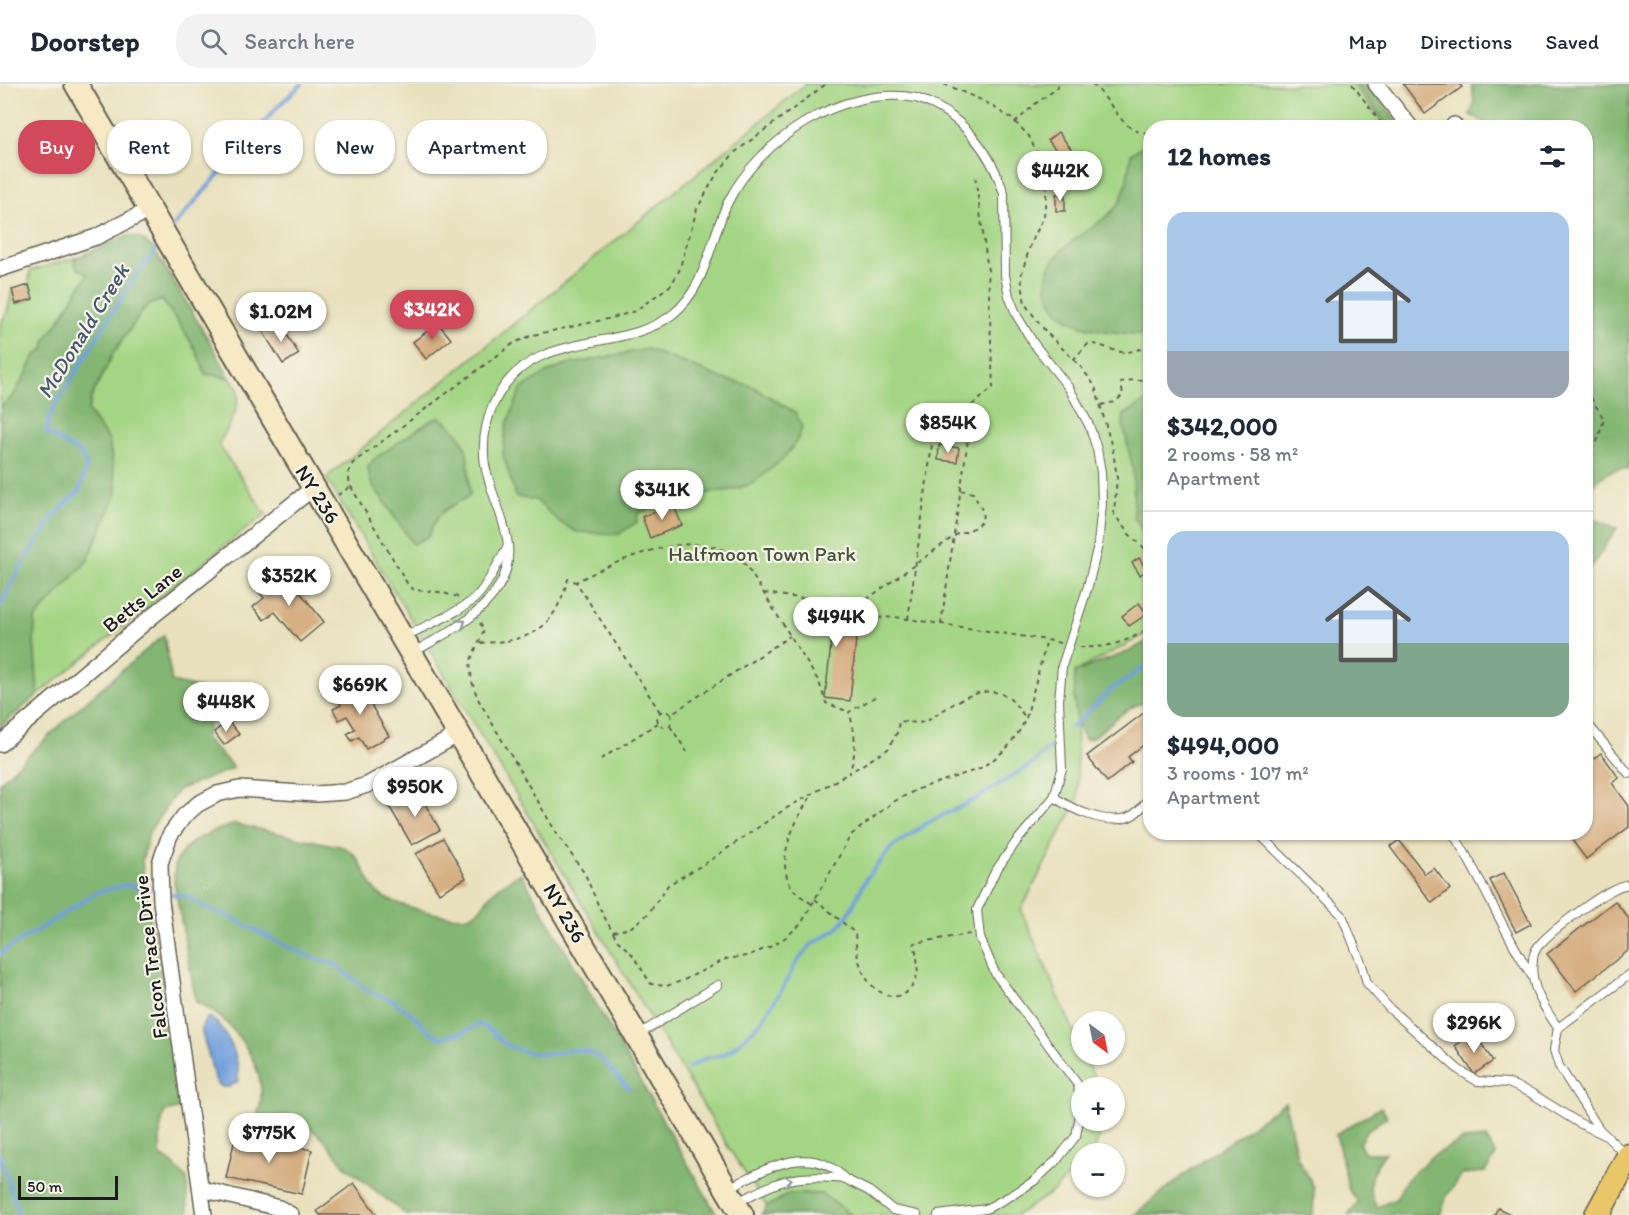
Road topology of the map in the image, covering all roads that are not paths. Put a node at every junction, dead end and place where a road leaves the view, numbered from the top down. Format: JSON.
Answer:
{"nodes":[{"id":1,"x":76,"y":84,"type":"edge"},
{"id":2,"x":1376,"y":84,"type":"edge"},
{"id":3,"x":1405,"y":120,"type":"edge"},
{"id":4,"x":150,"y":210,"type":"junction"},
{"id":5,"x":0,"y":269,"type":"edge"},
{"id":6,"x":313,"y":488,"type":"junction"},
{"id":7,"x":508,"y":546,"type":"junction"},
{"id":8,"x":407,"y":645,"type":"junction"},
{"id":9,"x":1593,"y":730,"type":"edge"},
{"id":10,"x":459,"y":734,"type":"junction"},
{"id":11,"x":0,"y":744,"type":"edge"},
{"id":12,"x":1629,"y":774,"type":"edge"},
{"id":13,"x":1054,"y":797,"type":"junction"},
{"id":14,"x":1143,"y":807,"type":"edge"},
{"id":15,"x":1265,"y":840,"type":"edge"},
{"id":16,"x":1457,"y":840,"type":"edge"},
{"id":17,"x":1629,"y":885,"type":"edge"},
{"id":18,"x":1629,"y":975,"type":"edge"},
{"id":19,"x":1532,"y":976,"type":"junction"},
{"id":20,"x":718,"y":985,"type":"dead end"},
{"id":21,"x":1558,"y":1028,"type":"junction"},
{"id":22,"x":637,"y":1036,"type":"junction"},
{"id":23,"x":1605,"y":1135,"type":"junction"},
{"id":24,"x":1629,"y":1157,"type":"edge"},
{"id":25,"x":845,"y":1179,"type":"junction"},
{"id":26,"x":202,"y":1189,"type":"junction"},
{"id":27,"x":734,"y":1203,"type":"edge"},
{"id":28,"x":204,"y":1215,"type":"edge"},
{"id":29,"x":291,"y":1215,"type":"edge"},
{"id":30,"x":917,"y":1215,"type":"edge"},
{"id":31,"x":938,"y":1215,"type":"edge"},
{"id":32,"x":1597,"y":1215,"type":"edge"}],
"edges":[{"from":1,"to":4,"type":"main road","name":"NY 236","number":"NY 236"},
{"from":2,"to":3,"type":"street"},
{"from":4,"to":5,"type":"street"},
{"from":4,"to":6,"type":"main road","name":"NY 236","number":"NY 236"},
{"from":6,"to":8,"type":"main road","name":"NY 236","number":"NY 236"},
{"from":6,"to":11,"type":"street","name":"Betts Lane"},
{"from":7,"to":8,"type":"lane"},
{"from":8,"to":7,"type":"lane","one_way":true},
{"from":7,"to":13,"type":"lane"},
{"from":8,"to":10,"type":"main road","name":"NY 236","number":"NY 236"},
{"from":9,"to":12,"type":"lane"},
{"from":10,"to":22,"type":"main road","name":"NY 236","number":"NY 236"},
{"from":10,"to":26,"type":"street","name":"Falcon Trace Drive"},
{"from":13,"to":14,"type":"lane"},
{"from":13,"to":31,"type":"lane"},
{"from":15,"to":23,"type":"lane"},
{"from":16,"to":19,"type":"lane"},
{"from":17,"to":19,"type":"lane"},
{"from":18,"to":21,"type":"lane"},
{"from":19,"to":21,"type":"lane"},
{"from":20,"to":22,"type":"lane"},
{"from":21,"to":23,"type":"lane"},
{"from":22,"to":27,"type":"main road","name":"NY 236","number":"NY 236"},
{"from":23,"to":24,"type":"lane"},
{"from":24,"to":32,"type":"main road"},
{"from":27,"to":25,"type":"lane","one_way":true},
{"from":25,"to":27,"type":"lane"},
{"from":25,"to":30,"type":"lane"},
{"from":26,"to":28,"type":"street","name":"Falcon Trace Drive"},
{"from":26,"to":29,"type":"street"}]}
